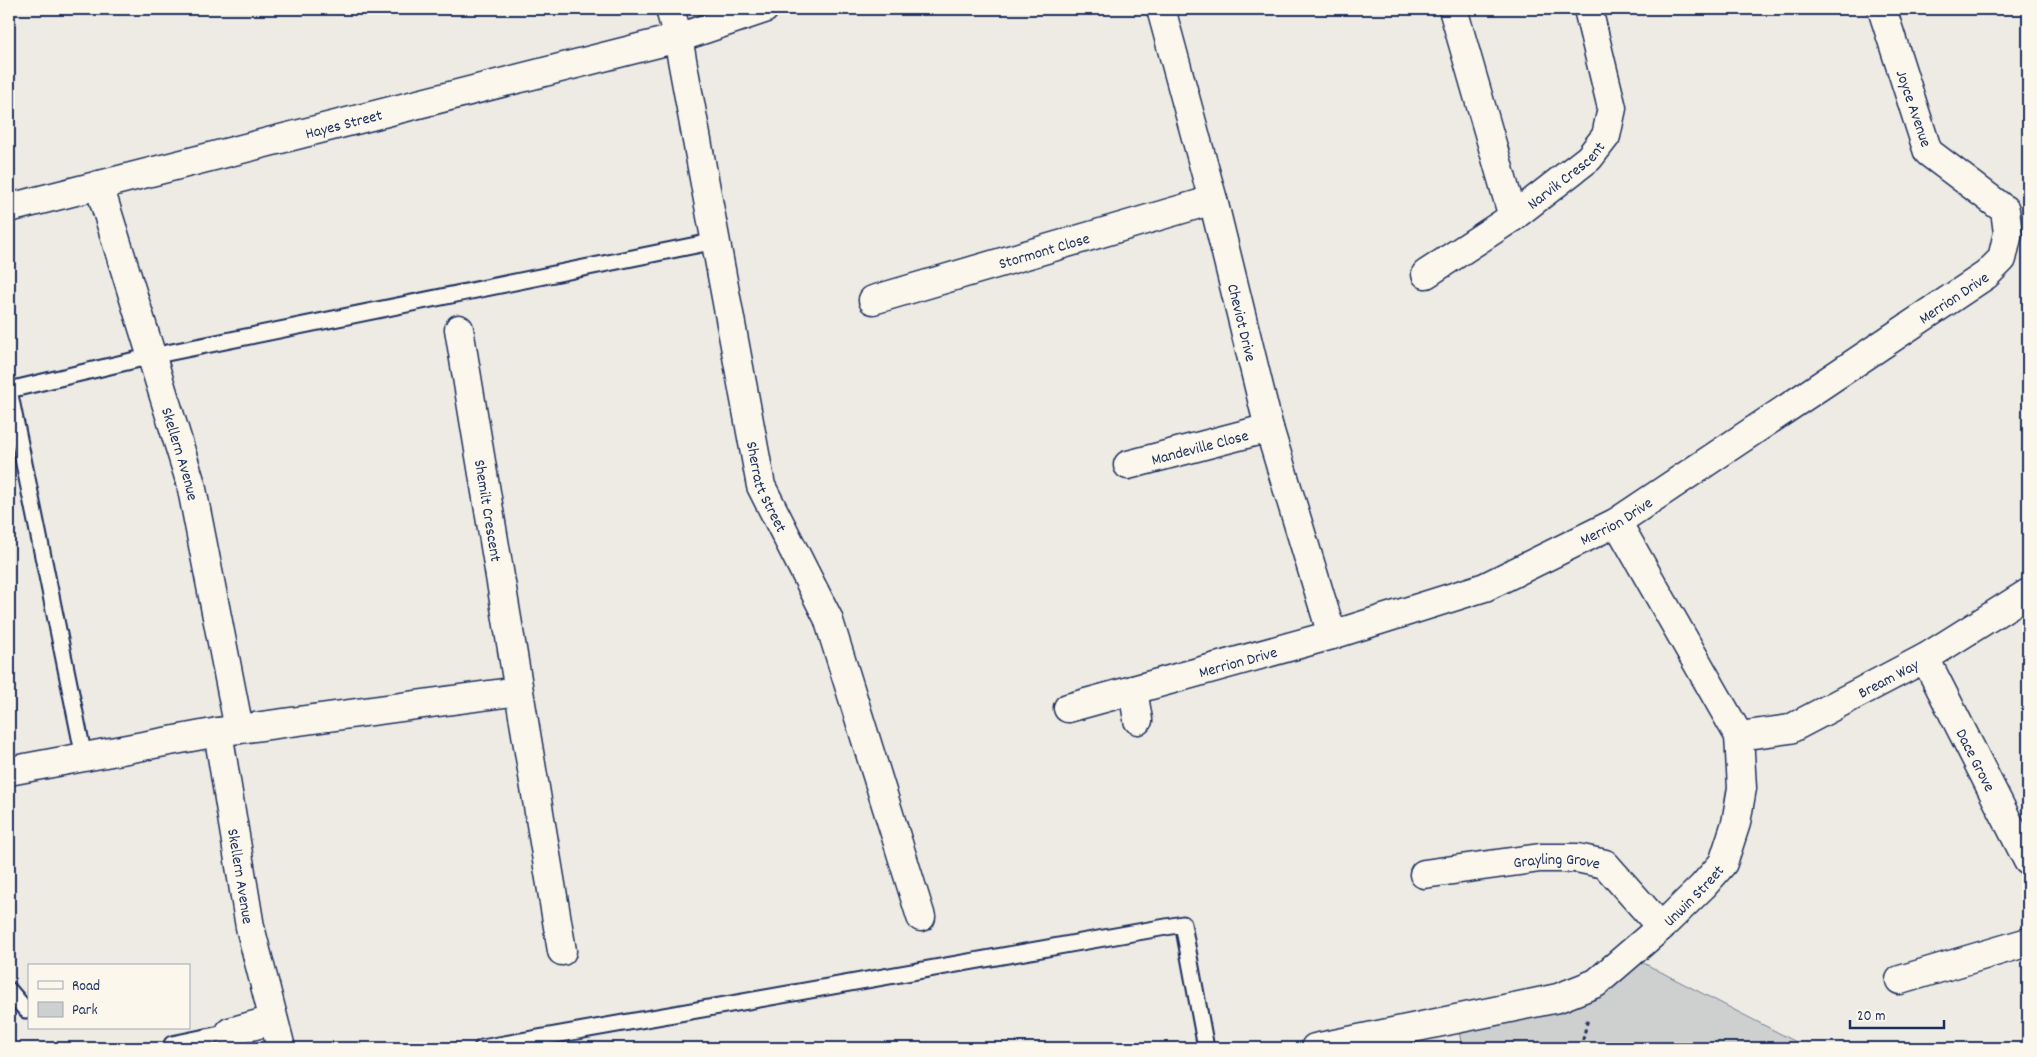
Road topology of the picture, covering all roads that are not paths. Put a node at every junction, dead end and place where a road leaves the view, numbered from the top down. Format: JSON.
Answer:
{"nodes":[{"id":1,"x":670,"y":9,"type":"edge"},
{"id":2,"x":764,"y":9,"type":"edge"},
{"id":3,"x":1161,"y":9,"type":"edge"},
{"id":4,"x":1453,"y":9,"type":"edge"},
{"id":5,"x":1588,"y":9,"type":"edge"},
{"id":6,"x":1882,"y":9,"type":"edge"},
{"id":7,"x":678,"y":38,"type":"junction"},
{"id":8,"x":100,"y":185,"type":"junction"},
{"id":9,"x":1213,"y":200,"type":"junction"},
{"id":10,"x":9,"y":208,"type":"edge"},
{"id":11,"x":1513,"y":217,"type":"junction"},
{"id":12,"x":2018,"y":232,"type":"edge"},
{"id":13,"x":716,"y":241,"type":"junction"},
{"id":14,"x":1426,"y":274,"type":"dead end"},
{"id":15,"x":873,"y":303,"type":"dead end"},
{"id":16,"x":459,"y":329,"type":"dead end"},
{"id":17,"x":152,"y":356,"type":"junction"},
{"id":18,"x":9,"y":390,"type":"edge"},
{"id":19,"x":1269,"y":428,"type":"junction"},
{"id":20,"x":1128,"y":464,"type":"dead end"},
{"id":21,"x":1617,"y":522,"type":"junction"},
{"id":22,"x":2028,"y":593,"type":"edge"},
{"id":23,"x":1332,"y":635,"type":"junction"},
{"id":24,"x":1924,"y":658,"type":"junction"},
{"id":25,"x":1133,"y":690,"type":"junction"},
{"id":26,"x":518,"y":691,"type":"junction"},
{"id":27,"x":1068,"y":708,"type":"dead end"},
{"id":28,"x":1138,"y":720,"type":"dead end"},
{"id":29,"x":228,"y":730,"type":"junction"},
{"id":30,"x":1738,"y":736,"type":"junction"},
{"id":31,"x":84,"y":757,"type":"junction"},
{"id":32,"x":9,"y":771,"type":"edge"},
{"id":33,"x":2028,"y":861,"type":"edge"},
{"id":34,"x":1424,"y":874,"type":"dead end"},
{"id":35,"x":921,"y":916,"type":"dead end"},
{"id":36,"x":1661,"y":927,"type":"junction"},
{"id":37,"x":2028,"y":942,"type":"edge"},
{"id":38,"x":562,"y":951,"type":"dead end"},
{"id":39,"x":1900,"y":980,"type":"dead end"},
{"id":40,"x":9,"y":990,"type":"edge"},
{"id":41,"x":28,"y":1009,"type":"edge"},
{"id":42,"x":274,"y":1020,"type":"junction"},
{"id":43,"x":230,"y":1032,"type":"joint"},
{"id":44,"x":172,"y":1044,"type":"dead end"},
{"id":45,"x":281,"y":1048,"type":"edge"},
{"id":46,"x":482,"y":1048,"type":"edge"},
{"id":47,"x":1206,"y":1048,"type":"edge"},
{"id":48,"x":1315,"y":1048,"type":"edge"}],
"edges":[{"from":1,"to":7,"type":"street","name":"Sherratt Street"},
{"from":2,"to":7,"type":"street","name":"Hayes Street"},
{"from":3,"to":9,"type":"street","name":"Cheviot Drive"},
{"from":4,"to":11,"type":"street","name":"Narvik Crescent"},
{"from":5,"to":11,"type":"street","name":"Narvik Crescent"},
{"from":6,"to":12,"type":"street","name":"Joyce Avenue"},
{"from":7,"to":8,"type":"street","name":"Hayes Street"},
{"from":7,"to":13,"type":"street","name":"Sherratt Street"},
{"from":8,"to":10,"type":"street","name":"Hayes Street"},
{"from":8,"to":17,"type":"street","name":"Skellern Avenue"},
{"from":9,"to":15,"type":"street","name":"Stormont Close"},
{"from":9,"to":19,"type":"street","name":"Cheviot Drive"},
{"from":11,"to":14,"type":"street","name":"Narvik Crescent"},
{"from":12,"to":21,"type":"street","name":"Merrion Drive"},
{"from":13,"to":17,"type":"lane"},
{"from":13,"to":35,"type":"street","name":"Sherratt Street"},
{"from":16,"to":26,"type":"street","name":"Shemilt Crescent"},
{"from":17,"to":18,"type":"lane"},
{"from":17,"to":29,"type":"street","name":"Skellern Avenue"},
{"from":18,"to":31,"type":"lane"},
{"from":19,"to":20,"type":"street","name":"Mandeville Close"},
{"from":19,"to":23,"type":"street","name":"Cheviot Drive"},
{"from":21,"to":23,"type":"street","name":"Merrion Drive"},
{"from":21,"to":30,"type":"street","name":"Unwin Street"},
{"from":22,"to":24,"type":"street","name":"Bream Way"},
{"from":23,"to":25,"type":"street","name":"Merrion Drive"},
{"from":24,"to":30,"type":"street","name":"Bream Way"},
{"from":24,"to":33,"type":"street","name":"Dace Grove"},
{"from":25,"to":27,"type":"street","name":"Merrion Drive"},
{"from":25,"to":28,"type":"street"},
{"from":26,"to":29,"type":"street"},
{"from":26,"to":38,"type":"street","name":"Shemilt Crescent"},
{"from":29,"to":31,"type":"street"},
{"from":29,"to":42,"type":"street","name":"Skellern Avenue"},
{"from":30,"to":36,"type":"street","name":"Unwin Street"},
{"from":31,"to":32,"type":"street"},
{"from":34,"to":36,"type":"street","name":"Grayling Grove"},
{"from":36,"to":48,"type":"street","name":"Unwin Street"},
{"from":37,"to":39,"type":"street"},
{"from":40,"to":41,"type":"lane"},
{"from":42,"to":43,"type":"street"},
{"from":42,"to":45,"type":"street","name":"Skellern Avenue"},
{"from":43,"to":44,"type":"lane"},
{"from":46,"to":47,"type":"lane"}]}
